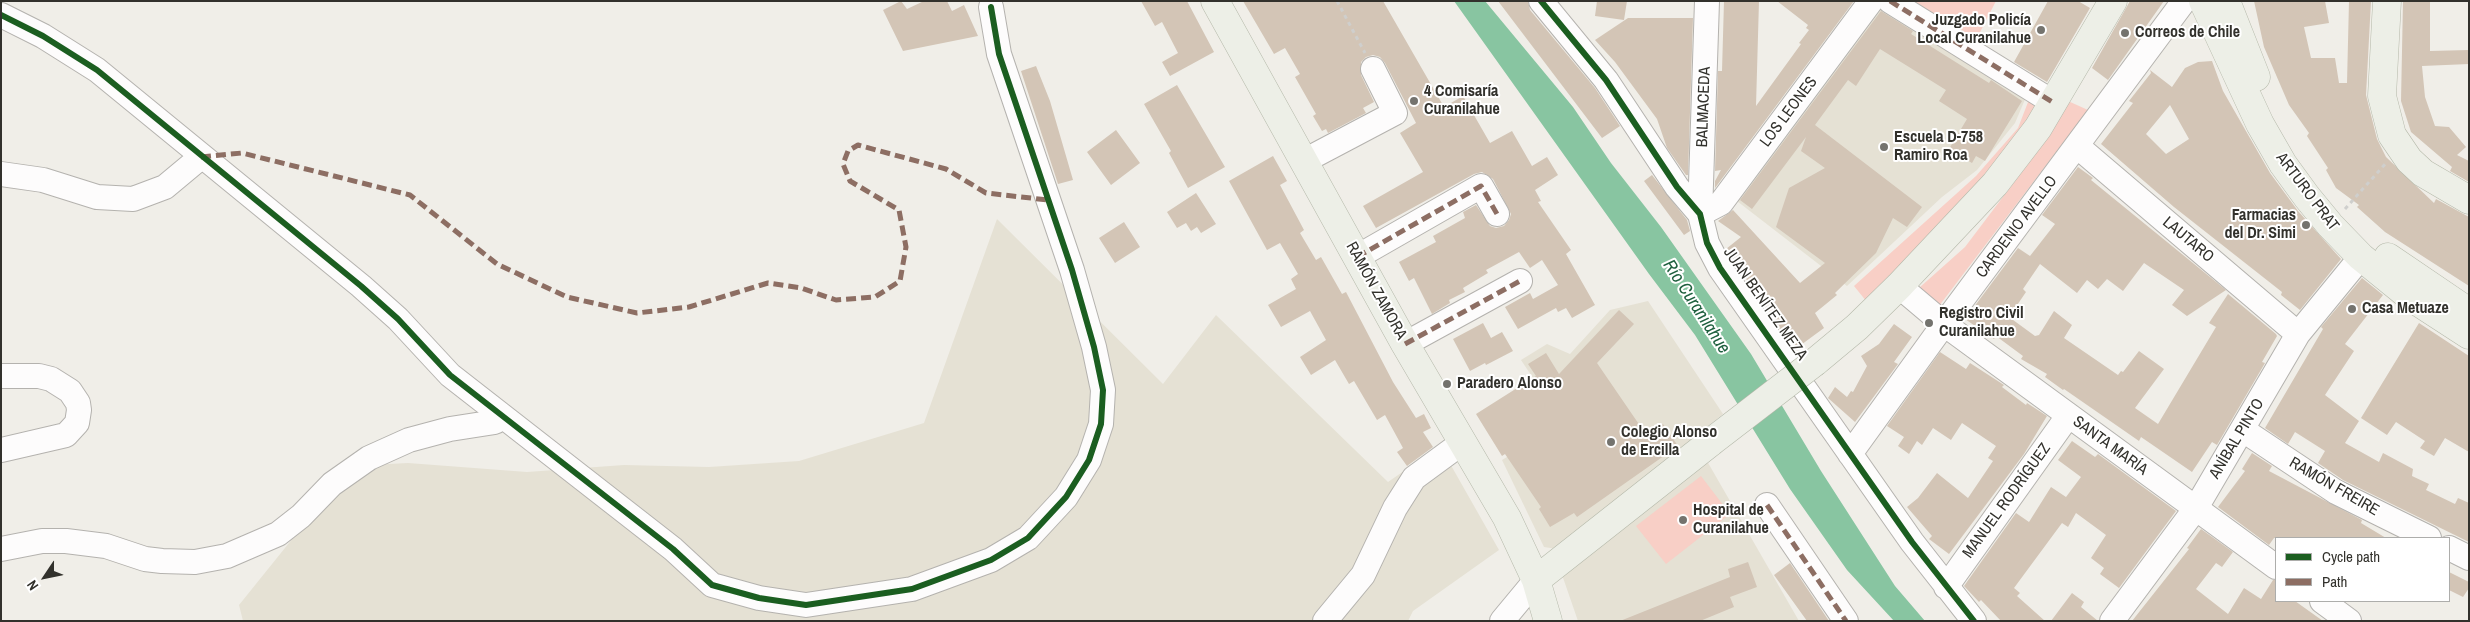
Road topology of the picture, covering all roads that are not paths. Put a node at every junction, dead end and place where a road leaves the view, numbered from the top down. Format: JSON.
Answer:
{"nodes":[{"id":1,"x":1215,"y":1,"type":"edge"},
{"id":2,"x":1541,"y":1,"type":"edge"},
{"id":3,"x":1708,"y":1,"type":"edge"},
{"id":4,"x":1871,"y":1,"type":"edge"},
{"id":5,"x":1890,"y":1,"type":"edge"},
{"id":6,"x":2113,"y":1,"type":"edge"},
{"id":7,"x":2184,"y":1,"type":"edge"},
{"id":8,"x":2203,"y":1,"type":"edge"},
{"id":9,"x":2226,"y":1,"type":"edge"},
{"id":10,"x":2387,"y":1,"type":"edge"},
{"id":11,"x":993,"y":3,"type":"edge"},
{"id":12,"x":1,"y":15,"type":"edge"},
{"id":13,"x":1373,"y":69,"type":"road end"},
{"id":14,"x":2054,"y":103,"type":"junction"},
{"id":15,"x":2077,"y":146,"type":"junction"},
{"id":16,"x":201,"y":157,"type":"junction"},
{"id":17,"x":1304,"y":162,"type":"junction"},
{"id":18,"x":1,"y":174,"type":"edge"},
{"id":19,"x":2469,"y":200,"type":"edge"},
{"id":20,"x":1497,"y":214,"type":"dead end"},
{"id":21,"x":1700,"y":214,"type":"junction"},
{"id":22,"x":1357,"y":257,"type":"junction"},
{"id":23,"x":2361,"y":257,"type":"junction"},
{"id":24,"x":1520,"y":281,"type":"dead end"},
{"id":25,"x":1899,"y":286,"type":"junction"},
{"id":26,"x":2469,"y":312,"type":"edge"},
{"id":27,"x":1944,"y":324,"type":"junction"},
{"id":28,"x":2298,"y":334,"type":"junction"},
{"id":29,"x":2469,"y":336,"type":"edge"},
{"id":30,"x":1405,"y":344,"type":"junction"},
{"id":31,"x":1,"y":376,"type":"edge"},
{"id":32,"x":501,"y":415,"type":"junction"},
{"id":33,"x":2068,"y":416,"type":"junction"},
{"id":34,"x":2243,"y":430,"type":"junction"},
{"id":35,"x":1462,"y":442,"type":"junction"},
{"id":36,"x":1,"y":450,"type":"edge"},
{"id":37,"x":1850,"y":454,"type":"junction"},
{"id":38,"x":1767,"y":505,"type":"dead end"},
{"id":39,"x":2196,"y":508,"type":"junction"},
{"id":40,"x":2427,"y":537,"type":"edge"},
{"id":41,"x":2450,"y":548,"type":"edge"},
{"id":42,"x":1,"y":549,"type":"edge"},
{"id":43,"x":2469,"y":558,"type":"edge"},
{"id":44,"x":2275,"y":566,"type":"edge"},
{"id":45,"x":1536,"y":580,"type":"junction"},
{"id":46,"x":1946,"y":587,"type":"junction"},
{"id":47,"x":2323,"y":602,"type":"edge"},
{"id":48,"x":1325,"y":621,"type":"edge"},
{"id":49,"x":1502,"y":621,"type":"edge"},
{"id":50,"x":1548,"y":621,"type":"edge"},
{"id":51,"x":1846,"y":621,"type":"edge"},
{"id":52,"x":1974,"y":621,"type":"edge"},
{"id":53,"x":2112,"y":621,"type":"edge"},
{"id":54,"x":2349,"y":621,"type":"edge"}],
"edges":[{"from":1,"to":17,"type":"main road","name":"RAMÓN ZAMORA"},
{"from":2,"to":21,"type":"street","name":"JUAN BENÍTEZ MEZA"},
{"from":3,"to":21,"type":"street","name":"BALMACEDA"},
{"from":4,"to":21,"type":"street","name":"LOS LEONES"},
{"from":5,"to":14,"type":"street"},
{"from":6,"to":14,"type":"main road"},
{"from":7,"to":15,"type":"street","name":"CARDENIO AVELLO"},
{"from":8,"to":23,"type":"main road","name":"ARTURO PRAT"},
{"from":9,"to":26,"type":"main road","name":"ARTURO PRAT"},
{"from":10,"to":19,"type":"main road"},
{"from":11,"to":32,"type":"street"},
{"from":12,"to":16,"type":"street"},
{"from":13,"to":17,"type":"street"},
{"from":14,"to":25,"type":"main road"},
{"from":15,"to":27,"type":"street","name":"CARDENIO AVELLO"},
{"from":15,"to":28,"type":"street","name":"LAUTARO"},
{"from":16,"to":18,"type":"street"},
{"from":16,"to":32,"type":"street"},
{"from":17,"to":22,"type":"main road","name":"RAMÓN ZAMORA"},
{"from":20,"to":22,"type":"street"},
{"from":21,"to":37,"type":"street","name":"JUAN BENÍTEZ MEZA"},
{"from":22,"to":30,"type":"main road","name":"RAMÓN ZAMORA"},
{"from":23,"to":28,"type":"street","name":"ANÍBAL PINTO"},
{"from":23,"to":29,"type":"main road","name":"ARTURO PRAT"},
{"from":24,"to":30,"type":"street"},
{"from":25,"to":27,"type":"street","name":"SANTA MARÍA"},
{"from":25,"to":45,"type":"main road","bridge":true},
{"from":27,"to":33,"type":"street","name":"SANTA MARÍA"},
{"from":27,"to":37,"type":"street","name":"CARDENIO AVELLO"},
{"from":28,"to":34,"type":"street","name":"ANÍBAL PINTO"},
{"from":30,"to":35,"type":"main road","name":"RAMÓN ZAMORA"},
{"from":31,"to":36,"type":"street"},
{"from":32,"to":42,"type":"street"},
{"from":33,"to":39,"type":"street","name":"SANTA MARÍA"},
{"from":33,"to":46,"type":"street","name":"MANUEL RODRÍGUEZ"},
{"from":34,"to":39,"type":"street","name":"ANÍBAL PINTO"},
{"from":34,"to":40,"type":"street","name":"RAMÓN FREIRE"},
{"from":35,"to":45,"type":"main road","name":"RAMÓN ZAMORA"},
{"from":35,"to":48,"type":"street"},
{"from":37,"to":46,"type":"street","name":"JUAN BENÍTEZ MEZA"},
{"from":38,"to":51,"type":"street"},
{"from":39,"to":44,"type":"street","name":"SANTA MARÍA"},
{"from":39,"to":53,"type":"street","name":"ANÍBAL PINTO"},
{"from":41,"to":43,"type":"street"},
{"from":45,"to":49,"type":"street"},
{"from":45,"to":50,"type":"main road","name":"RAMÓN ZAMORA"},
{"from":46,"to":52,"type":"street","name":"JUAN BENÍTEZ MEZA"},
{"from":47,"to":54,"type":"street"}]}
